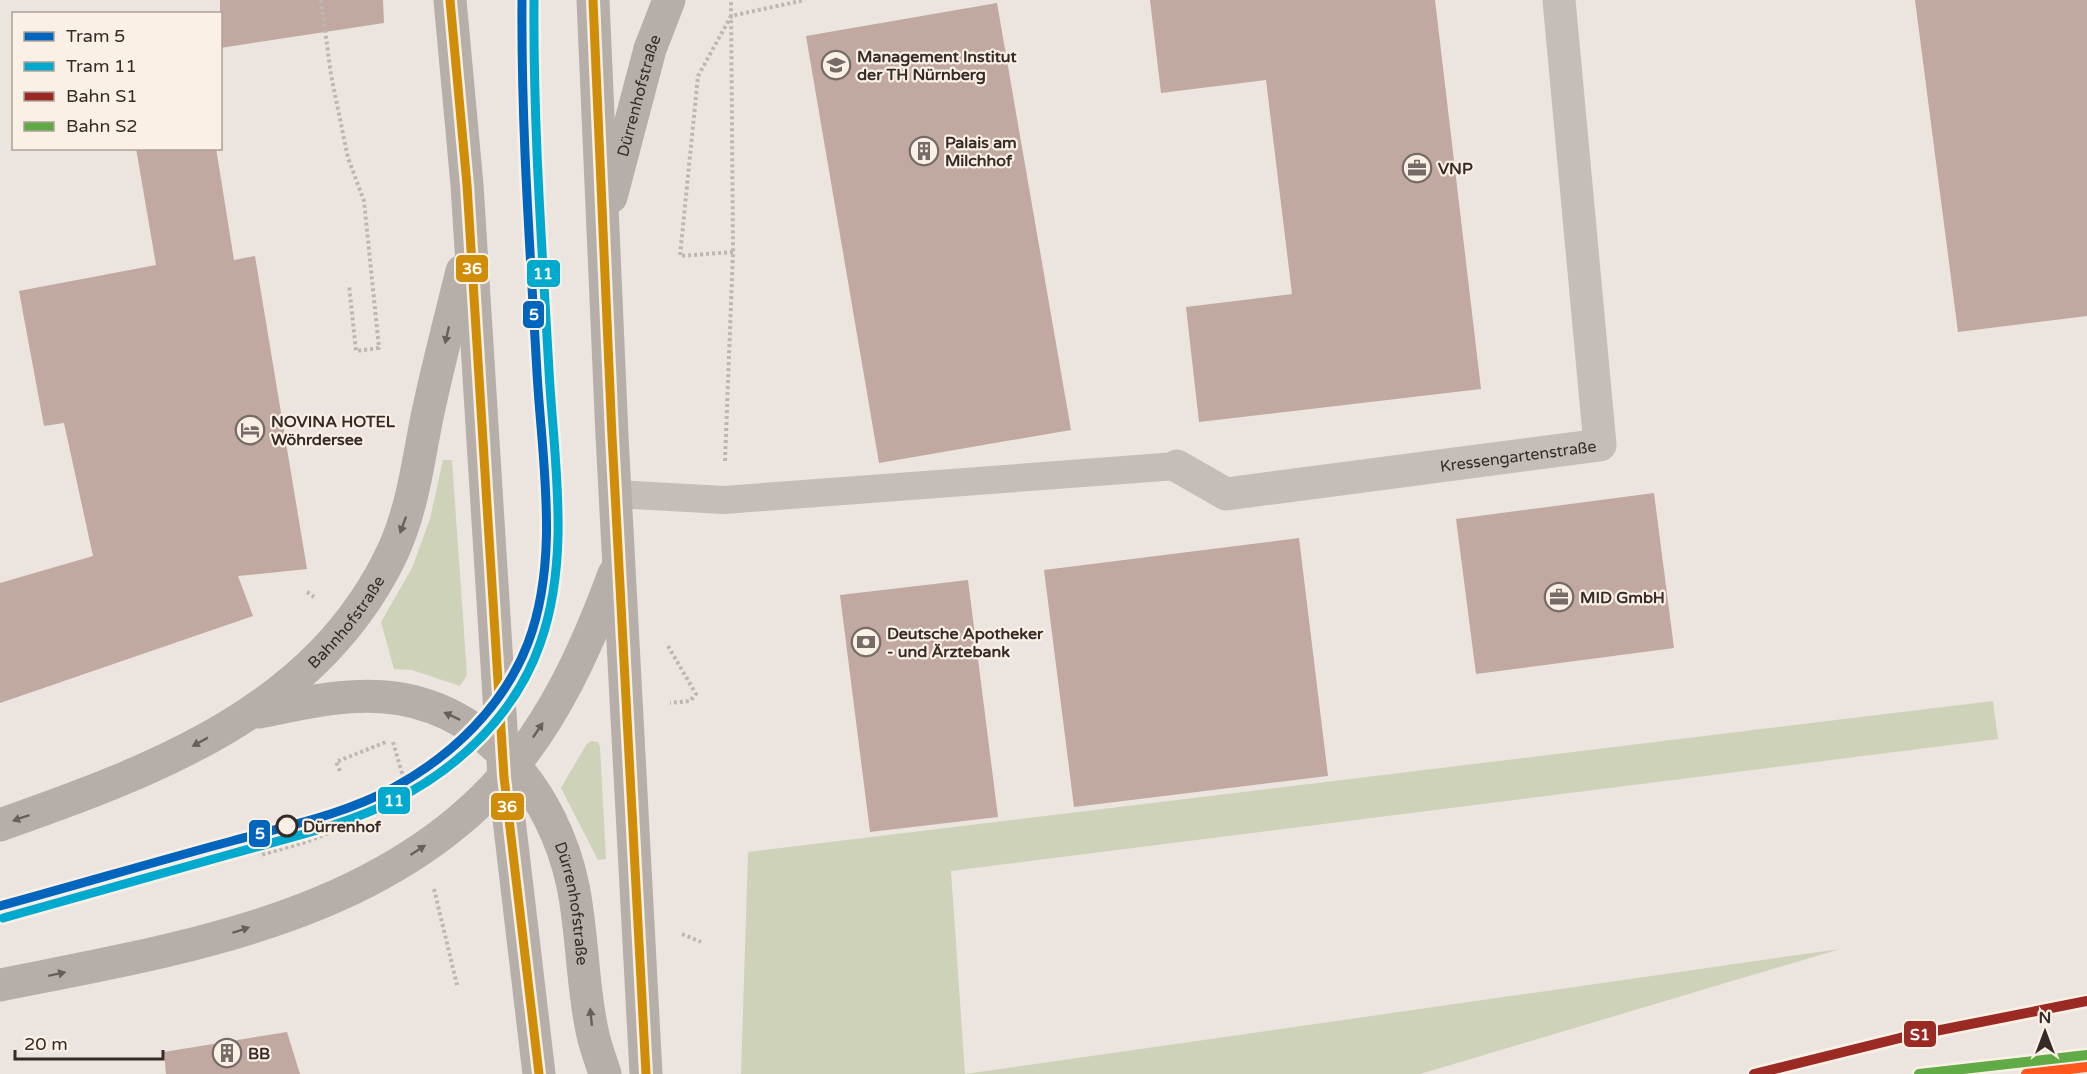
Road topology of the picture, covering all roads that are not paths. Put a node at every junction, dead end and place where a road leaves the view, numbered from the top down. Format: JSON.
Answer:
{"nodes":[{"id":1,"x":450,"y":0,"type":"edge"},
{"id":2,"x":593,"y":0,"type":"edge"},
{"id":3,"x":669,"y":0,"type":"edge"},
{"id":4,"x":1559,"y":0,"type":"edge"},
{"id":5,"x":603,"y":228,"type":"junction"},
{"id":6,"x":470,"y":238,"type":"junction"},
{"id":7,"x":1177,"y":466,"type":"joint"},
{"id":8,"x":615,"y":494,"type":"junction"},
{"id":9,"x":618,"y":564,"type":"junction"},
{"id":10,"x":251,"y":713,"type":"junction"},
{"id":11,"x":507,"y":764,"type":"junction"},
{"id":12,"x":0,"y":825,"type":"edge"},
{"id":13,"x":0,"y":986,"type":"edge"},
{"id":14,"x":539,"y":1074,"type":"edge"},
{"id":15,"x":605,"y":1074,"type":"edge"},
{"id":16,"x":645,"y":1074,"type":"edge"}],
"edges":[{"from":1,"to":6,"type":"main road","name":"Dürrenhofstraße"},
{"from":2,"to":5,"type":"main road","name":"Dürrenhofstraße"},
{"from":3,"to":5,"type":"main road","name":"Dürrenhofstraße"},
{"from":4,"to":7,"type":"street","name":"Kressengartenstraße"},
{"from":5,"to":8,"type":"main road","name":"Dürrenhofstraße"},
{"from":6,"to":10,"type":"main road","name":"Bahnhofstraße","one_way":true},
{"from":6,"to":11,"type":"main road","name":"Dürrenhofstraße"},
{"from":7,"to":8,"type":"lane"},
{"from":8,"to":9,"type":"main road","name":"Dürrenhofstraße"},
{"from":11,"to":9,"type":"main road","one_way":true},
{"from":9,"to":16,"type":"main road","name":"Dürrenhofstraße"},
{"from":11,"to":10,"type":"main road","name":"Dürrenhofstraße","one_way":true},
{"from":10,"to":12,"type":"main road","name":"Bahnhofstraße","one_way":true},
{"from":13,"to":11,"type":"main road","one_way":true},
{"from":11,"to":14,"type":"main road","name":"Dürrenhofstraße"},
{"from":15,"to":11,"type":"main road","name":"Dürrenhofstraße","one_way":true}]}
